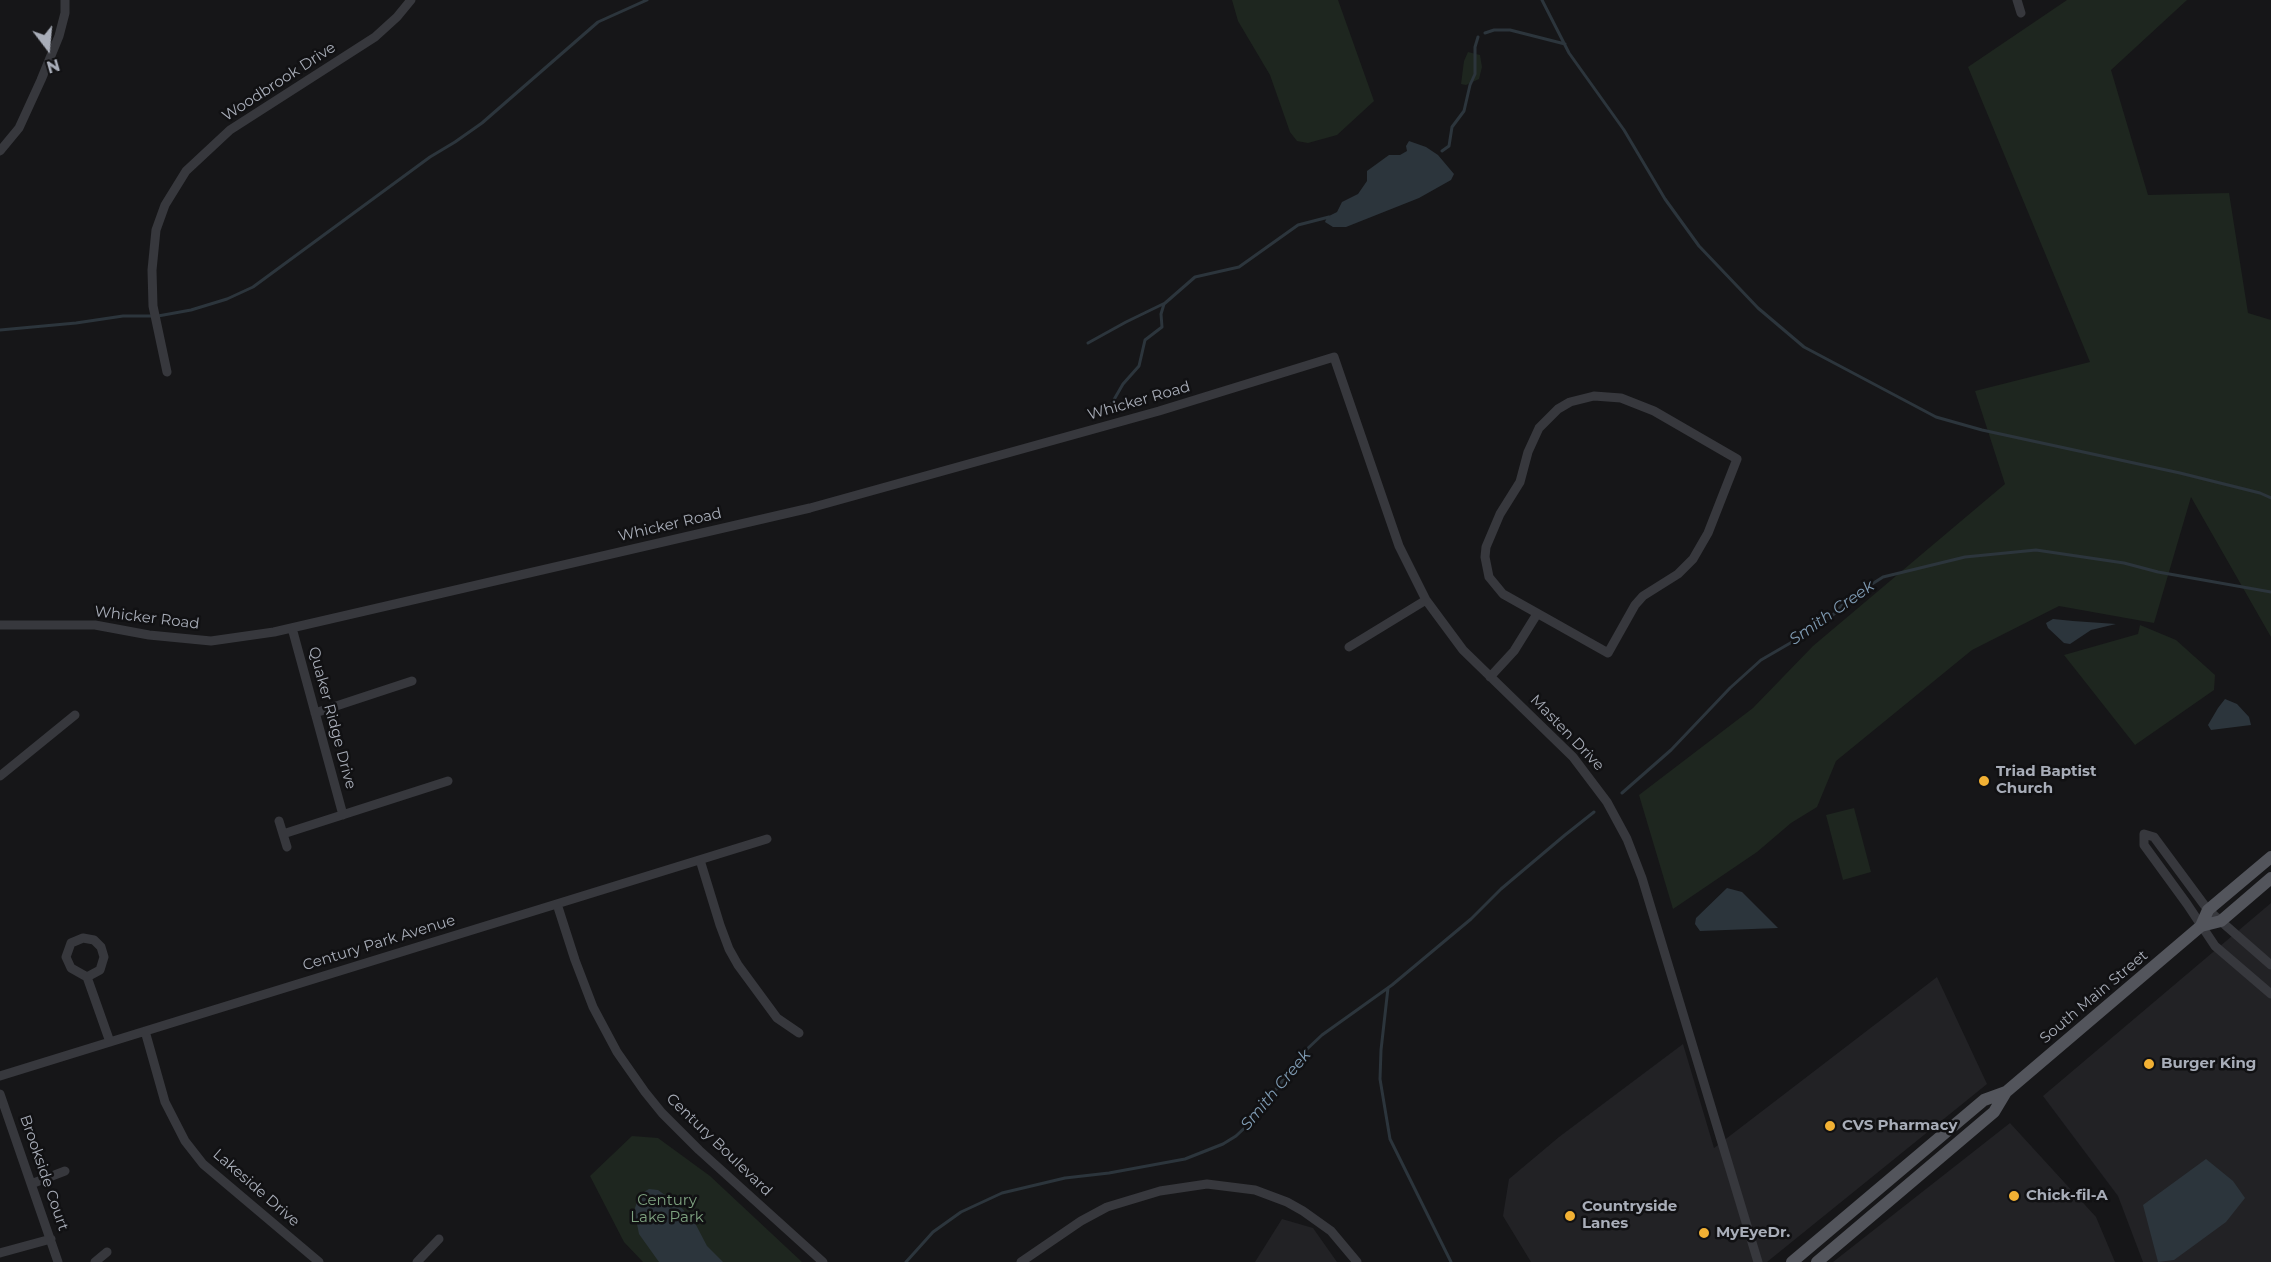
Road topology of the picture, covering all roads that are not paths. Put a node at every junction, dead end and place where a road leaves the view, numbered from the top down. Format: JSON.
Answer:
{"nodes":[{"id":1,"x":64,"y":0,"type":"edge"},
{"id":2,"x":411,"y":0,"type":"edge"},
{"id":3,"x":2017,"y":0,"type":"edge"},
{"id":4,"x":2021,"y":13,"type":"dead end"},
{"id":5,"x":0,"y":151,"type":"edge"},
{"id":6,"x":1334,"y":357,"type":"joint"},
{"id":7,"x":167,"y":372,"type":"dead end"},
{"id":8,"x":1426,"y":600,"type":"junction"},
{"id":9,"x":1538,"y":614,"type":"junction"},
{"id":10,"x":0,"y":625,"type":"edge"},
{"id":11,"x":292,"y":628,"type":"junction"},
{"id":12,"x":1349,"y":647,"type":"dead end"},
{"id":13,"x":1490,"y":677,"type":"junction"},
{"id":14,"x":412,"y":681,"type":"dead end"},
{"id":15,"x":315,"y":713,"type":"junction"},
{"id":16,"x":75,"y":715,"type":"dead end"},
{"id":17,"x":0,"y":776,"type":"edge"},
{"id":18,"x":448,"y":781,"type":"dead end"},
{"id":19,"x":343,"y":815,"type":"junction"},
{"id":20,"x":279,"y":821,"type":"dead end"},
{"id":21,"x":283,"y":834,"type":"junction"},
{"id":22,"x":767,"y":839,"type":"dead end"},
{"id":23,"x":287,"y":847,"type":"dead end"},
{"id":24,"x":2271,"y":857,"type":"edge"},
{"id":25,"x":700,"y":860,"type":"junction"},
{"id":26,"x":2271,"y":878,"type":"edge"},
{"id":27,"x":557,"y":904,"type":"junction"},
{"id":28,"x":2208,"y":910,"type":"junction"},
{"id":29,"x":2221,"y":921,"type":"junction"},
{"id":30,"x":2202,"y":926,"type":"junction"},
{"id":31,"x":2271,"y":965,"type":"edge"},
{"id":32,"x":87,"y":977,"type":"junction"},
{"id":33,"x":2271,"y":994,"type":"edge"},
{"id":34,"x":145,"y":1031,"type":"junction"},
{"id":35,"x":799,"y":1033,"type":"dead end"},
{"id":36,"x":110,"y":1042,"type":"junction"},
{"id":37,"x":0,"y":1076,"type":"edge"},
{"id":38,"x":2006,"y":1092,"type":"junction"},
{"id":39,"x":0,"y":1094,"type":"edge"},
{"id":40,"x":65,"y":1171,"type":"dead end"},
{"id":41,"x":31,"y":1184,"type":"junction"},
{"id":42,"x":51,"y":1239,"type":"junction"},
{"id":43,"x":439,"y":1239,"type":"dead end"},
{"id":44,"x":107,"y":1252,"type":"dead end"},
{"id":45,"x":0,"y":1254,"type":"edge"},
{"id":46,"x":58,"y":1262,"type":"edge"},
{"id":47,"x":95,"y":1262,"type":"edge"},
{"id":48,"x":319,"y":1262,"type":"edge"},
{"id":49,"x":417,"y":1262,"type":"edge"},
{"id":50,"x":823,"y":1262,"type":"edge"},
{"id":51,"x":1021,"y":1262,"type":"edge"},
{"id":52,"x":1357,"y":1262,"type":"edge"},
{"id":53,"x":1758,"y":1262,"type":"edge"},
{"id":54,"x":1792,"y":1262,"type":"edge"},
{"id":55,"x":1817,"y":1262,"type":"edge"}],
"edges":[{"from":1,"to":5,"type":"street"},
{"from":2,"to":7,"type":"street","name":"Woodbrook Drive"},
{"from":3,"to":4,"type":"street"},
{"from":6,"to":8,"type":"street","name":"Masten Drive"},
{"from":6,"to":11,"type":"street","name":"Whicker Road"},
{"from":8,"to":12,"type":"street"},
{"from":8,"to":13,"type":"street","name":"Masten Drive"},
{"from":9,"to":9,"type":"street"},
{"from":9,"to":13,"type":"street"},
{"from":10,"to":11,"type":"street","name":"Whicker Road"},
{"from":11,"to":15,"type":"street","name":"Quaker Ridge Drive"},
{"from":13,"to":53,"type":"street","name":"Masten Drive"},
{"from":14,"to":15,"type":"street"},
{"from":15,"to":19,"type":"street","name":"Quaker Ridge Drive"},
{"from":16,"to":17,"type":"street"},
{"from":18,"to":19,"type":"street"},
{"from":19,"to":21,"type":"street"},
{"from":20,"to":21,"type":"street"},
{"from":21,"to":23,"type":"street"},
{"from":22,"to":25,"type":"street","name":"Century Park Avenue"},
{"from":24,"to":28,"type":"main road","name":"South Main Street"},
{"from":25,"to":27,"type":"street","name":"Century Park Avenue"},
{"from":25,"to":35,"type":"street"},
{"from":26,"to":29,"type":"main road","name":"South Main Street"},
{"from":27,"to":34,"type":"street","name":"Century Park Avenue"},
{"from":27,"to":50,"type":"street","name":"Century Boulevard"},
{"from":28,"to":29,"type":"street"},
{"from":28,"to":30,"type":"main road","name":"South Main Street"},
{"from":28,"to":30,"type":"street"},
{"from":29,"to":30,"type":"main road","name":"South Main Street"},
{"from":29,"to":31,"type":"street"},
{"from":30,"to":33,"type":"street"},
{"from":30,"to":38,"type":"main road","name":"South Main Street"},
{"from":32,"to":32,"type":"street"},
{"from":32,"to":36,"type":"street"},
{"from":34,"to":36,"type":"street","name":"Century Park Avenue"},
{"from":34,"to":48,"type":"street","name":"Lakeside Drive"},
{"from":36,"to":37,"type":"street","name":"Century Park Avenue"},
{"from":38,"to":54,"type":"main road","name":"South Main Street"},
{"from":38,"to":55,"type":"main road","name":"South Main Street"},
{"from":39,"to":41,"type":"street","name":"Brookside Court"},
{"from":40,"to":41,"type":"street"},
{"from":41,"to":42,"type":"street","name":"Brookside Court"},
{"from":42,"to":45,"type":"street"},
{"from":42,"to":46,"type":"street","name":"Brookside Court"},
{"from":43,"to":49,"type":"street"},
{"from":44,"to":47,"type":"street"},
{"from":51,"to":52,"type":"street"}]}
